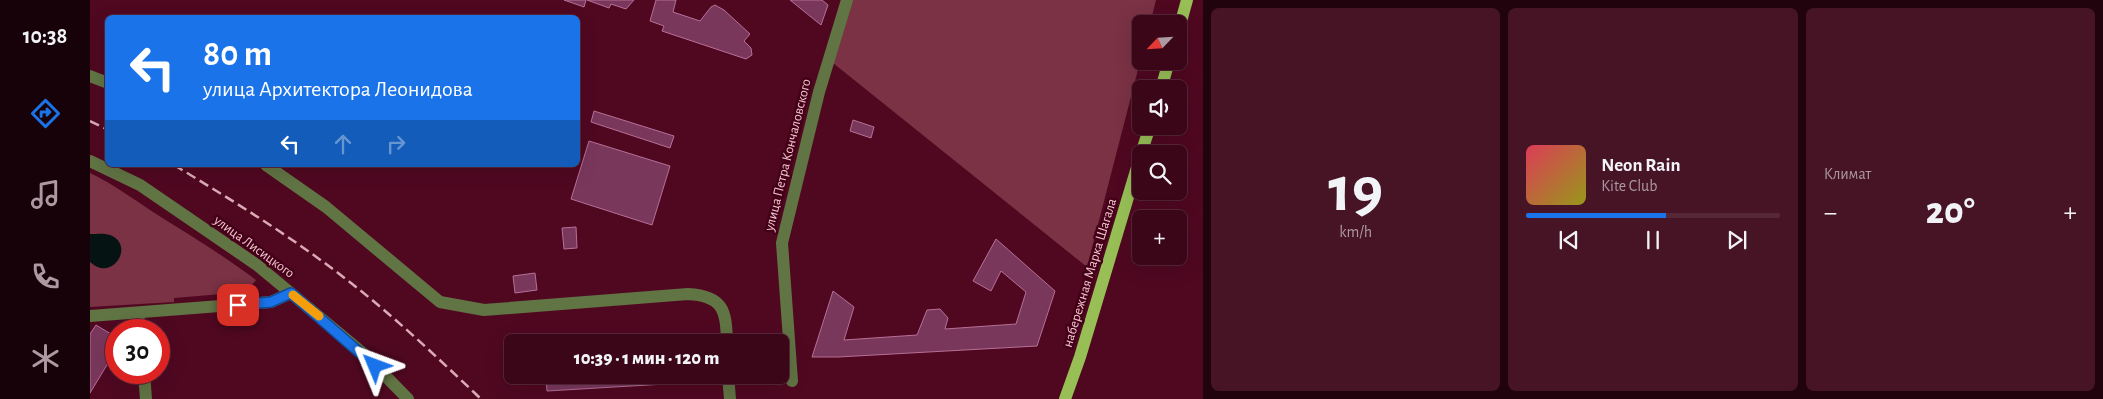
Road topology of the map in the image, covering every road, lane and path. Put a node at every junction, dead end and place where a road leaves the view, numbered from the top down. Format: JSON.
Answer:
{"nodes":[{"id":1,"x":847,"y":0,"type":"edge"},
{"id":2,"x":1187,"y":0,"type":"edge"},
{"id":3,"x":1183,"y":15,"type":"edge"},
{"id":4,"x":90,"y":76,"type":"edge"},
{"id":5,"x":105,"y":82,"type":"edge"},
{"id":6,"x":90,"y":161,"type":"edge"},
{"id":7,"x":269,"y":167,"type":"edge"},
{"id":8,"x":1132,"y":184,"type":"edge"},
{"id":9,"x":291,"y":293,"type":"junction"},
{"id":10,"x":138,"y":313,"type":"junction"},
{"id":11,"x":90,"y":316,"type":"edge"},
{"id":12,"x":139,"y":319,"type":"edge"},
{"id":13,"x":727,"y":334,"type":"edge"},
{"id":14,"x":792,"y":381,"type":"dead end"},
{"id":15,"x":145,"y":384,"type":"edge"},
{"id":16,"x":729,"y":384,"type":"edge"},
{"id":17,"x":146,"y":399,"type":"edge"},
{"id":18,"x":408,"y":399,"type":"edge"},
{"id":19,"x":730,"y":399,"type":"edge"},
{"id":20,"x":1065,"y":399,"type":"edge"}],
"edges":[{"from":1,"to":14,"type":"street","name":"улица Петра Кончаловского"},
{"from":2,"to":3,"type":"main road"},
{"from":4,"to":5,"type":"street"},
{"from":6,"to":9,"type":"street","name":"улица Лисицкого"},
{"from":7,"to":13,"type":"street"},
{"from":8,"to":20,"type":"main road","name":"набережная Марка Шагала"},
{"from":9,"to":10,"type":"street"},
{"from":9,"to":18,"type":"street","name":"улица Лисицкого"},
{"from":10,"to":11,"type":"street"},
{"from":10,"to":12,"type":"street"},
{"from":15,"to":17,"type":"street"},
{"from":16,"to":19,"type":"street"}]}
